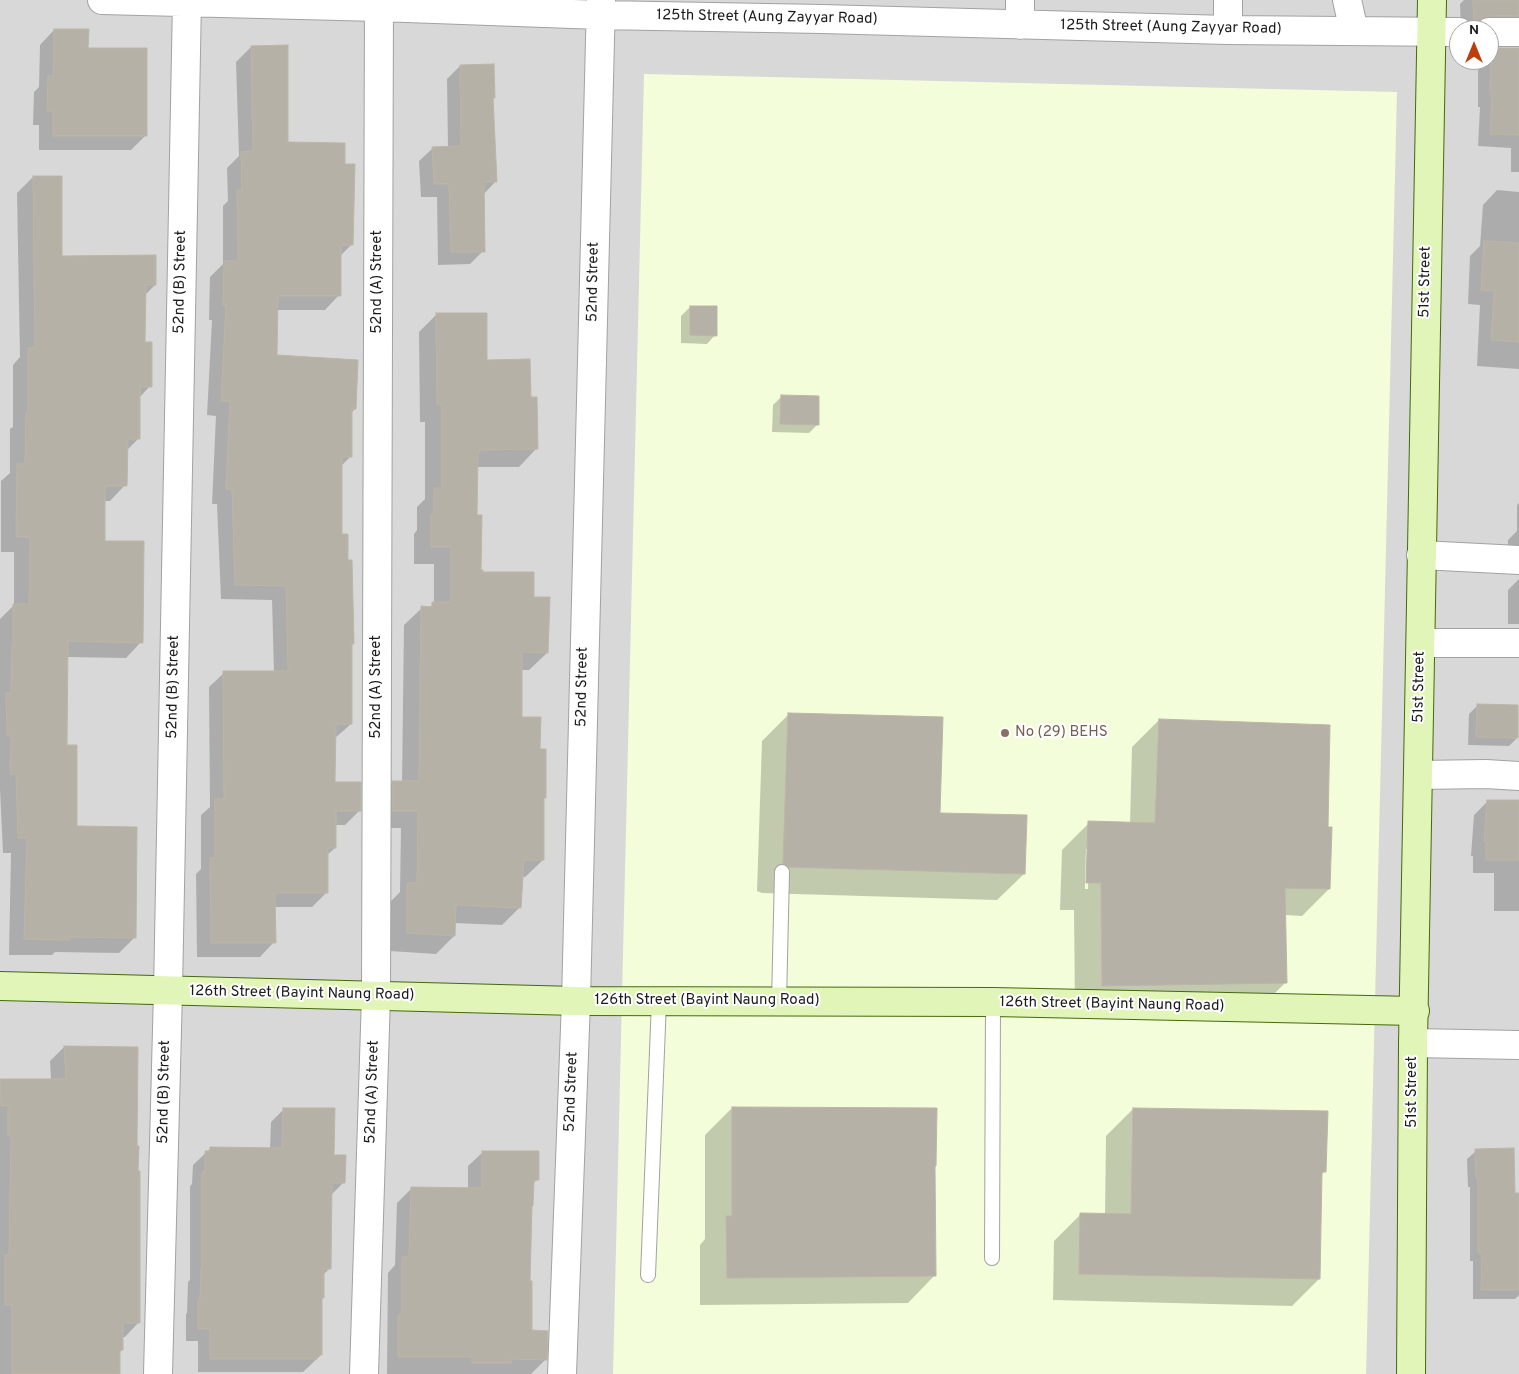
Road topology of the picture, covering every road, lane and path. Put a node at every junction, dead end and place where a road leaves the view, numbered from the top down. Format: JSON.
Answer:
{"nodes":[{"id":1,"x":102,"y":0,"type":"edge"},
{"id":2,"x":1228,"y":0,"type":"edge"},
{"id":3,"x":1347,"y":0,"type":"edge"},
{"id":4,"x":1432,"y":0,"type":"edge"},
{"id":5,"x":187,"y":1,"type":"edge"},
{"id":6,"x":379,"y":4,"type":"edge"},
{"id":7,"x":601,"y":8,"type":"edge"},
{"id":8,"x":822,"y":10,"type":"edge"},
{"id":9,"x":1020,"y":12,"type":"edge"},
{"id":10,"x":1228,"y":30,"type":"junction"},
{"id":11,"x":1354,"y":31,"type":"junction"},
{"id":12,"x":1431,"y":31,"type":"junction"},
{"id":13,"x":1449,"y":32,"type":"edge"},
{"id":14,"x":1499,"y":32,"type":"edge"},
{"id":15,"x":1519,"y":32,"type":"edge"},
{"id":16,"x":1421,"y":555,"type":"junction"},
{"id":17,"x":1519,"y":560,"type":"edge"},
{"id":18,"x":1421,"y":643,"type":"junction"},
{"id":19,"x":1519,"y":644,"type":"edge"},
{"id":20,"x":1418,"y":775,"type":"junction"},
{"id":21,"x":1519,"y":776,"type":"edge"},
{"id":22,"x":782,"y":872,"type":"dead end"},
{"id":23,"x":0,"y":986,"type":"edge"},
{"id":24,"x":168,"y":991,"type":"junction"},
{"id":25,"x":376,"y":996,"type":"junction"},
{"id":26,"x":576,"y":1001,"type":"junction"},
{"id":27,"x":658,"y":1001,"type":"junction"},
{"id":28,"x":779,"y":1002,"type":"junction"},
{"id":29,"x":993,"y":1002,"type":"junction"},
{"id":30,"x":1414,"y":1011,"type":"junction"},
{"id":31,"x":1413,"y":1044,"type":"junction"},
{"id":32,"x":1519,"y":1045,"type":"edge"},
{"id":33,"x":992,"y":1258,"type":"dead end"},
{"id":34,"x":648,"y":1274,"type":"dead end"},
{"id":35,"x":158,"y":1374,"type":"edge"},
{"id":36,"x":364,"y":1374,"type":"edge"},
{"id":37,"x":562,"y":1374,"type":"edge"},
{"id":38,"x":1411,"y":1374,"type":"edge"}],
"edges":[{"from":1,"to":5,"type":"street","name":"125th Street (Aung Zayyar Road)"},
{"from":2,"to":10,"type":"street"},
{"from":3,"to":11,"type":"street"},
{"from":4,"to":12,"type":"street","name":"51st Street"},
{"from":5,"to":6,"type":"street","name":"125th Street (Aung Zayyar Road)"},
{"from":5,"to":24,"type":"street","name":"52nd (B) Street"},
{"from":6,"to":7,"type":"street","name":"125th Street (Aung Zayyar Road)"},
{"from":6,"to":25,"type":"street","name":"52nd (A) Street"},
{"from":7,"to":8,"type":"street","name":"125th Street (Aung Zayyar Road)"},
{"from":7,"to":26,"type":"street","name":"52nd Street"},
{"from":8,"to":9,"type":"street","name":"125th Street (Aung Zayyar Road)"},
{"from":9,"to":10,"type":"street","name":"125th Street (Aung Zayyar Road)"},
{"from":10,"to":11,"type":"street","name":"125th Street (Aung Zayyar Road)"},
{"from":11,"to":12,"type":"street","name":"125th Street (Aung Zayyar Road)"},
{"from":12,"to":13,"type":"street","name":"125th Street (Aung Zayyar Road)"},
{"from":12,"to":16,"type":"street","name":"51st Street"},
{"from":14,"to":15,"type":"street"},
{"from":16,"to":17,"type":"street"},
{"from":16,"to":18,"type":"street","name":"51st Street"},
{"from":18,"to":19,"type":"street"},
{"from":18,"to":20,"type":"street","name":"51st Street"},
{"from":20,"to":21,"type":"street"},
{"from":20,"to":30,"type":"street","name":"51st Street"},
{"from":22,"to":28,"type":"lane"},
{"from":23,"to":24,"type":"street","name":"126th Street (Bayint Naung Road)"},
{"from":24,"to":25,"type":"street","name":"126th Street (Bayint Naung Road)"},
{"from":24,"to":35,"type":"street","name":"52nd (B) Street"},
{"from":25,"to":26,"type":"street","name":"126th Street (Bayint Naung Road)"},
{"from":25,"to":36,"type":"street","name":"52nd (A) Street"},
{"from":26,"to":27,"type":"street","name":"126th Street (Bayint Naung Road)"},
{"from":26,"to":37,"type":"street","name":"52nd Street"},
{"from":27,"to":28,"type":"street","name":"126th Street (Bayint Naung Road)"},
{"from":27,"to":34,"type":"lane"},
{"from":28,"to":29,"type":"street","name":"126th Street (Bayint Naung Road)"},
{"from":29,"to":30,"type":"street","name":"126th Street (Bayint Naung Road)"},
{"from":29,"to":33,"type":"lane"},
{"from":30,"to":31,"type":"street","name":"51st Street"},
{"from":31,"to":32,"type":"street"},
{"from":31,"to":38,"type":"street","name":"51st Street"}]}
